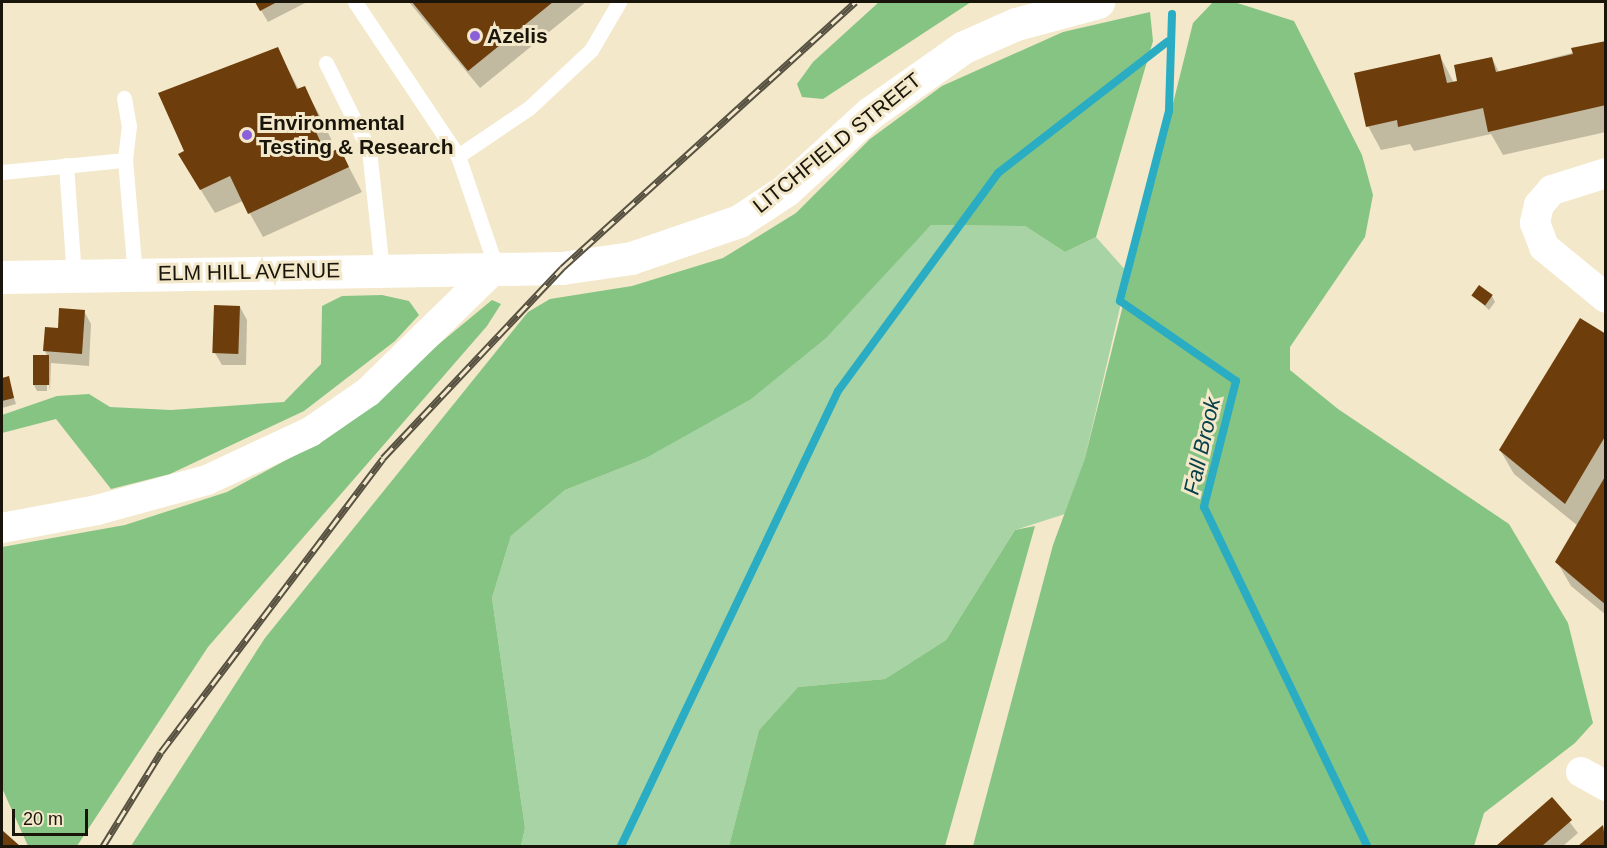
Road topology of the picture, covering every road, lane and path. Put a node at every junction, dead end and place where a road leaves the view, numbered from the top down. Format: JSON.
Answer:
{"nodes":[{"id":1,"x":355,"y":2,"type":"edge"},
{"id":2,"x":619,"y":2,"type":"edge"},
{"id":3,"x":1098,"y":2,"type":"edge"},
{"id":4,"x":326,"y":63,"type":"dead end"},
{"id":5,"x":124,"y":98,"type":"dead end"},
{"id":6,"x":458,"y":156,"type":"junction"},
{"id":7,"x":125,"y":160,"type":"junction"},
{"id":8,"x":66,"y":165,"type":"junction"},
{"id":9,"x":2,"y":172,"type":"edge"},
{"id":10,"x":1605,"y":173,"type":"edge"},
{"id":11,"x":496,"y":267,"type":"junction"},
{"id":12,"x":382,"y":270,"type":"junction"},
{"id":13,"x":2,"y":271,"type":"edge"},
{"id":14,"x":135,"y":274,"type":"junction"},
{"id":15,"x":74,"y":276,"type":"junction"},
{"id":16,"x":1605,"y":298,"type":"edge"},
{"id":17,"x":2,"y":528,"type":"edge"}],
"edges":[{"from":1,"to":6,"type":"lane"},
{"from":2,"to":6,"type":"lane"},
{"from":3,"to":11,"type":"main road","name":"LITCHFIELD STREET"},
{"from":4,"to":12,"type":"lane"},
{"from":5,"to":7,"type":"lane"},
{"from":6,"to":11,"type":"lane"},
{"from":7,"to":8,"type":"lane"},
{"from":7,"to":14,"type":"lane"},
{"from":8,"to":9,"type":"lane"},
{"from":8,"to":15,"type":"lane"},
{"from":10,"to":16,"type":"street"},
{"from":11,"to":12,"type":"main road","name":"ELM HILL AVENUE"},
{"from":11,"to":17,"type":"street"},
{"from":12,"to":14,"type":"main road","name":"ELM HILL AVENUE"},
{"from":13,"to":15,"type":"main road","name":"ELM HILL AVENUE"},
{"from":14,"to":15,"type":"main road","name":"ELM HILL AVENUE"}]}
